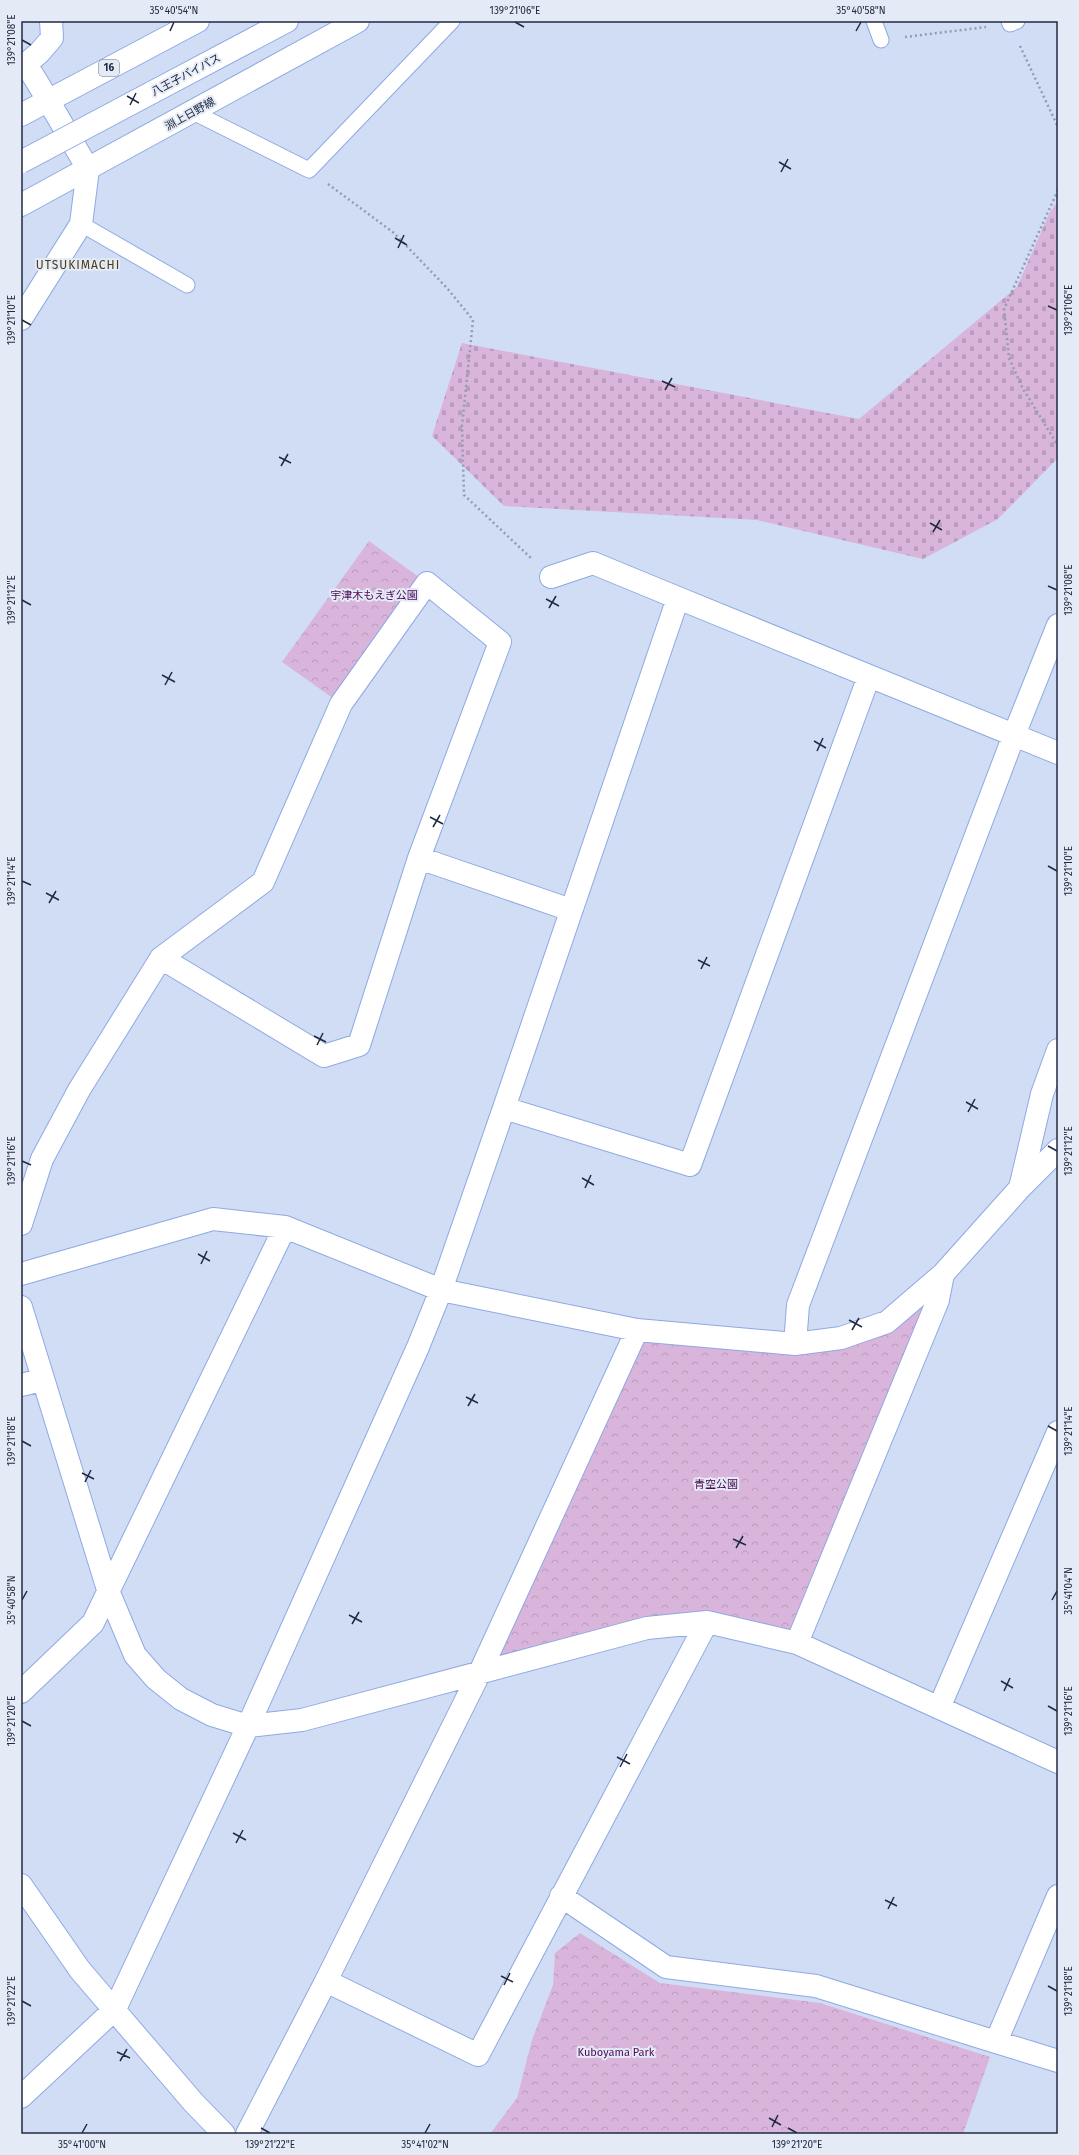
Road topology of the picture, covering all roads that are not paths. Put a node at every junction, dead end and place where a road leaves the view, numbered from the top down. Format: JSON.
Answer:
{"nodes":[{"id":1,"x":51,"y":21,"type":"edge"},
{"id":2,"x":198,"y":21,"type":"edge"},
{"id":3,"x":287,"y":21,"type":"edge"},
{"id":4,"x":358,"y":21,"type":"edge"},
{"id":5,"x":452,"y":21,"type":"edge"},
{"id":6,"x":874,"y":21,"type":"edge"},
{"id":7,"x":880,"y":40,"type":"road end"},
{"id":8,"x":48,"y":100,"type":"junction"},
{"id":9,"x":193,"y":112,"type":"junction"},
{"id":10,"x":21,"y":115,"type":"edge"},
{"id":11,"x":21,"y":162,"type":"edge"},
{"id":12,"x":88,"y":169,"type":"junction"},
{"id":13,"x":21,"y":205,"type":"edge"},
{"id":14,"x":81,"y":224,"type":"junction"},
{"id":15,"x":187,"y":285,"type":"dead end"},
{"id":16,"x":21,"y":319,"type":"edge"},
{"id":17,"x":551,"y":577,"type":"road end"},
{"id":18,"x":678,"y":598,"type":"junction"},
{"id":19,"x":1058,"y":625,"type":"edge"},
{"id":20,"x":869,"y":676,"type":"junction"},
{"id":21,"x":1014,"y":735,"type":"junction"},
{"id":22,"x":1058,"y":753,"type":"edge"},
{"id":23,"x":419,"y":858,"type":"junction"},
{"id":24,"x":571,"y":910,"type":"junction"},
{"id":25,"x":161,"y":958,"type":"junction"},
{"id":26,"x":1058,"y":1050,"type":"edge"},
{"id":27,"x":504,"y":1108,"type":"junction"},
{"id":28,"x":1058,"y":1150,"type":"edge"},
{"id":29,"x":1020,"y":1188,"type":"junction"},
{"id":30,"x":21,"y":1224,"type":"edge"},
{"id":31,"x":285,"y":1227,"type":"junction"},
{"id":32,"x":21,"y":1274,"type":"edge"},
{"id":33,"x":943,"y":1274,"type":"junction"},
{"id":34,"x":441,"y":1290,"type":"junction"},
{"id":35,"x":21,"y":1307,"type":"edge"},
{"id":36,"x":637,"y":1330,"type":"junction"},
{"id":37,"x":795,"y":1344,"type":"junction"},
{"id":38,"x":42,"y":1380,"type":"junction"},
{"id":39,"x":21,"y":1385,"type":"edge"},
{"id":40,"x":1058,"y":1432,"type":"edge"},
{"id":41,"x":108,"y":1593,"type":"junction"},
{"id":42,"x":707,"y":1622,"type":"junction"},
{"id":43,"x":797,"y":1643,"type":"junction"},
{"id":44,"x":480,"y":1672,"type":"junction"},
{"id":45,"x":21,"y":1692,"type":"edge"},
{"id":46,"x":939,"y":1708,"type":"junction"},
{"id":47,"x":248,"y":1726,"type":"junction"},
{"id":48,"x":1058,"y":1762,"type":"edge"},
{"id":49,"x":21,"y":1885,"type":"edge"},
{"id":50,"x":561,"y":1896,"type":"junction"},
{"id":51,"x":1058,"y":1896,"type":"edge"},
{"id":52,"x":326,"y":1981,"type":"junction"},
{"id":53,"x":115,"y":2010,"type":"junction"},
{"id":54,"x":996,"y":2042,"type":"junction"},
{"id":55,"x":1058,"y":2061,"type":"edge"},
{"id":56,"x":21,"y":2097,"type":"edge"},
{"id":57,"x":224,"y":2134,"type":"edge"},
{"id":58,"x":247,"y":2134,"type":"edge"}],
"edges":[{"from":1,"to":8,"type":"main road"},
{"from":2,"to":8,"type":"main road","number":"16"},
{"from":3,"to":11,"type":"main road","name":"八王子バイパス","bridge":true},
{"from":4,"to":9,"type":"main road","name":"淵上日野線"},
{"from":5,"to":9,"type":"lane"},
{"from":6,"to":7,"type":"lane"},
{"from":8,"to":10,"type":"main road","number":"16"},
{"from":8,"to":12,"type":"main road"},
{"from":9,"to":12,"type":"main road","name":"淵上日野線"},
{"from":12,"to":13,"type":"main road","name":"淵上日野線"},
{"from":12,"to":14,"type":"main road"},
{"from":14,"to":15,"type":"lane"},
{"from":14,"to":16,"type":"main road"},
{"from":17,"to":18,"type":"main road"},
{"from":18,"to":20,"type":"main road"},
{"from":18,"to":24,"type":"main road"},
{"from":19,"to":21,"type":"main road"},
{"from":20,"to":21,"type":"main road"},
{"from":20,"to":27,"type":"main road"},
{"from":21,"to":22,"type":"main road"},
{"from":21,"to":37,"type":"main road"},
{"from":23,"to":24,"type":"main road"},
{"from":23,"to":25,"type":"main road"},
{"from":23,"to":25,"type":"main road"},
{"from":24,"to":27,"type":"main road"},
{"from":25,"to":30,"type":"main road"},
{"from":26,"to":29,"type":"main road"},
{"from":27,"to":34,"type":"main road"},
{"from":28,"to":29,"type":"main road"},
{"from":29,"to":33,"type":"main road"},
{"from":31,"to":32,"type":"main road"},
{"from":31,"to":34,"type":"main road"},
{"from":31,"to":41,"type":"main road"},
{"from":33,"to":37,"type":"main road"},
{"from":33,"to":43,"type":"main road"},
{"from":34,"to":36,"type":"main road"},
{"from":34,"to":47,"type":"main road"},
{"from":35,"to":38,"type":"main road"},
{"from":36,"to":37,"type":"main road"},
{"from":36,"to":44,"type":"main road"},
{"from":38,"to":39,"type":"main road"},
{"from":38,"to":41,"type":"main road"},
{"from":40,"to":46,"type":"main road"},
{"from":41,"to":45,"type":"main road"},
{"from":41,"to":47,"type":"main road"},
{"from":42,"to":43,"type":"main road"},
{"from":42,"to":44,"type":"main road"},
{"from":42,"to":50,"type":"main road"},
{"from":43,"to":46,"type":"main road"},
{"from":44,"to":47,"type":"main road"},
{"from":44,"to":52,"type":"main road"},
{"from":46,"to":48,"type":"main road"},
{"from":47,"to":53,"type":"main road"},
{"from":49,"to":53,"type":"main road"},
{"from":50,"to":52,"type":"main road"},
{"from":50,"to":54,"type":"main road"},
{"from":51,"to":54,"type":"main road"},
{"from":52,"to":58,"type":"main road"},
{"from":53,"to":56,"type":"main road"},
{"from":53,"to":57,"type":"main road"},
{"from":54,"to":55,"type":"main road"}]}
